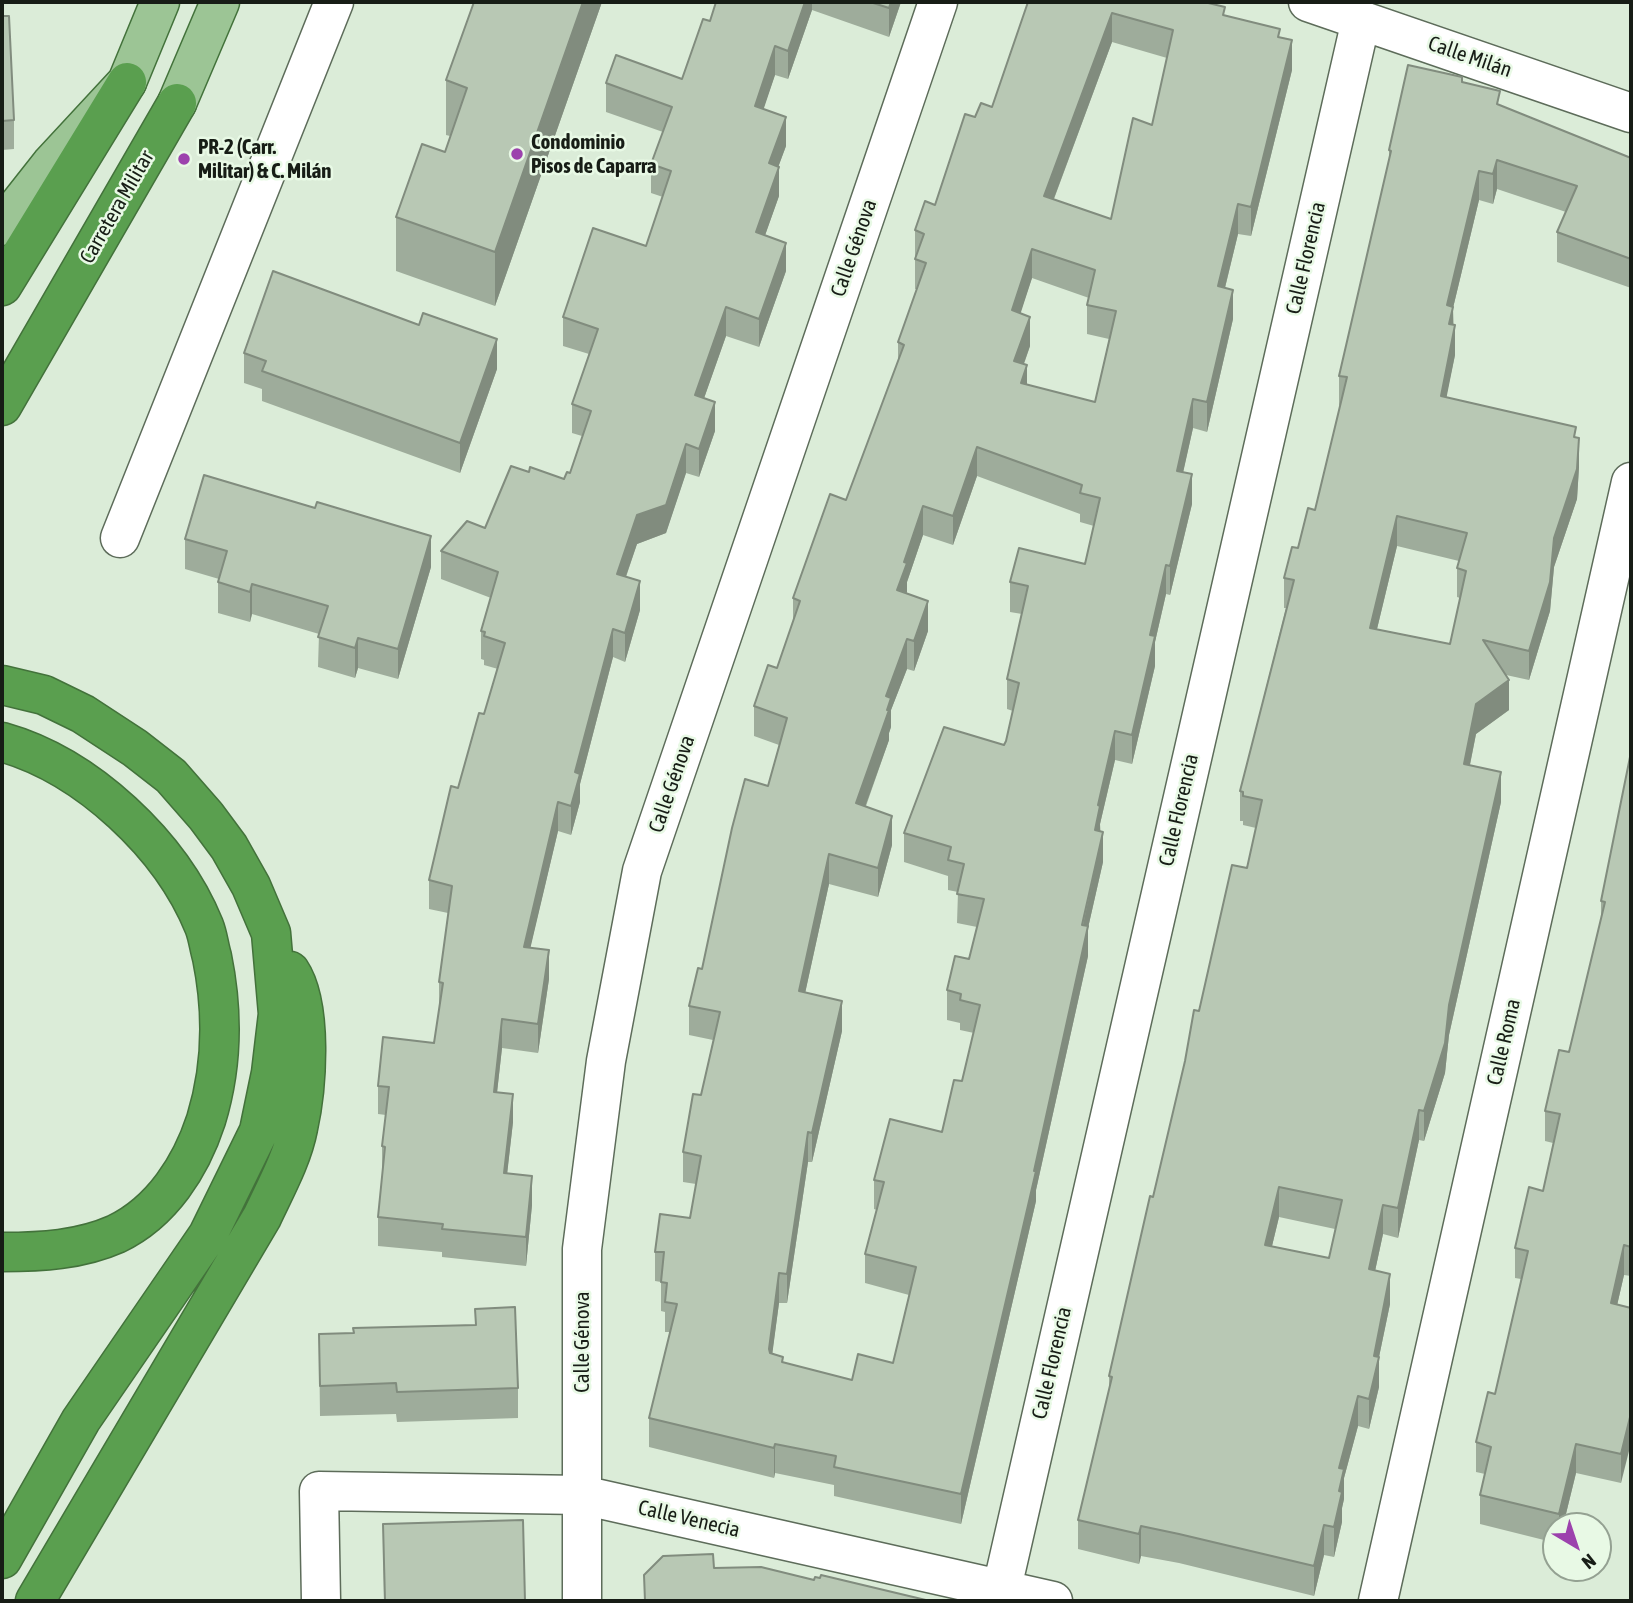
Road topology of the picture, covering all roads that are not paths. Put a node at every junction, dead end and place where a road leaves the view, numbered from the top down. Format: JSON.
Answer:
{"nodes":[{"id":1,"x":160,"y":2,"type":"edge"},
{"id":2,"x":220,"y":2,"type":"edge"},
{"id":3,"x":334,"y":2,"type":"edge"},
{"id":4,"x":938,"y":2,"type":"edge"},
{"id":5,"x":1308,"y":2,"type":"edge"},
{"id":6,"x":1361,"y":20,"type":"junction"},
{"id":7,"x":127,"y":82,"type":"junction"},
{"id":8,"x":177,"y":103,"type":"joint"},
{"id":9,"x":1631,"y":113,"type":"edge"},
{"id":10,"x":2,"y":226,"type":"edge"},
{"id":11,"x":2,"y":286,"type":"edge"},
{"id":12,"x":2,"y":406,"type":"edge"},
{"id":13,"x":1631,"y":482,"type":"edge"},
{"id":14,"x":120,"y":538,"type":"dead end"},
{"id":15,"x":2,"y":685,"type":"edge"},
{"id":16,"x":2,"y":742,"type":"edge"},
{"id":17,"x":272,"y":942,"type":"junction"},
{"id":18,"x":2,"y":1252,"type":"edge"},
{"id":19,"x":582,"y":1494,"type":"junction"},
{"id":20,"x":2,"y":1559,"type":"edge"},
{"id":21,"x":999,"y":1595,"type":"edge"},
{"id":22,"x":35,"y":1601,"type":"edge"},
{"id":23,"x":321,"y":1601,"type":"edge"},
{"id":24,"x":582,"y":1601,"type":"edge"},
{"id":25,"x":1053,"y":1601,"type":"edge"},
{"id":26,"x":1378,"y":1601,"type":"edge"}],
"edges":[{"from":1,"to":7,"type":"main road"},
{"from":2,"to":8,"type":"main road","name":"Carretera Militar"},
{"from":3,"to":14,"type":"street"},
{"from":4,"to":19,"type":"street","name":"Calle Génova"},
{"from":5,"to":6,"type":"street","name":"Calle Milán"},
{"from":6,"to":9,"type":"street","name":"Calle Milán"},
{"from":6,"to":21,"type":"street","name":"Calle Florencia"},
{"from":7,"to":10,"type":"main road"},
{"from":7,"to":11,"type":"highway"},
{"from":8,"to":12,"type":"highway","name":"Carretera Militar"},
{"from":13,"to":26,"type":"street","name":"Calle Roma"},
{"from":15,"to":17,"type":"highway"},
{"from":16,"to":18,"type":"highway"},
{"from":17,"to":20,"type":"highway"},
{"from":17,"to":22,"type":"highway"},
{"from":19,"to":21,"type":"street","name":"Calle Venecia"},
{"from":19,"to":23,"type":"street","name":"Calle Venecia"},
{"from":19,"to":24,"type":"street","name":"Calle Génova"},
{"from":21,"to":25,"type":"street","name":"Calle Venecia"}]}
